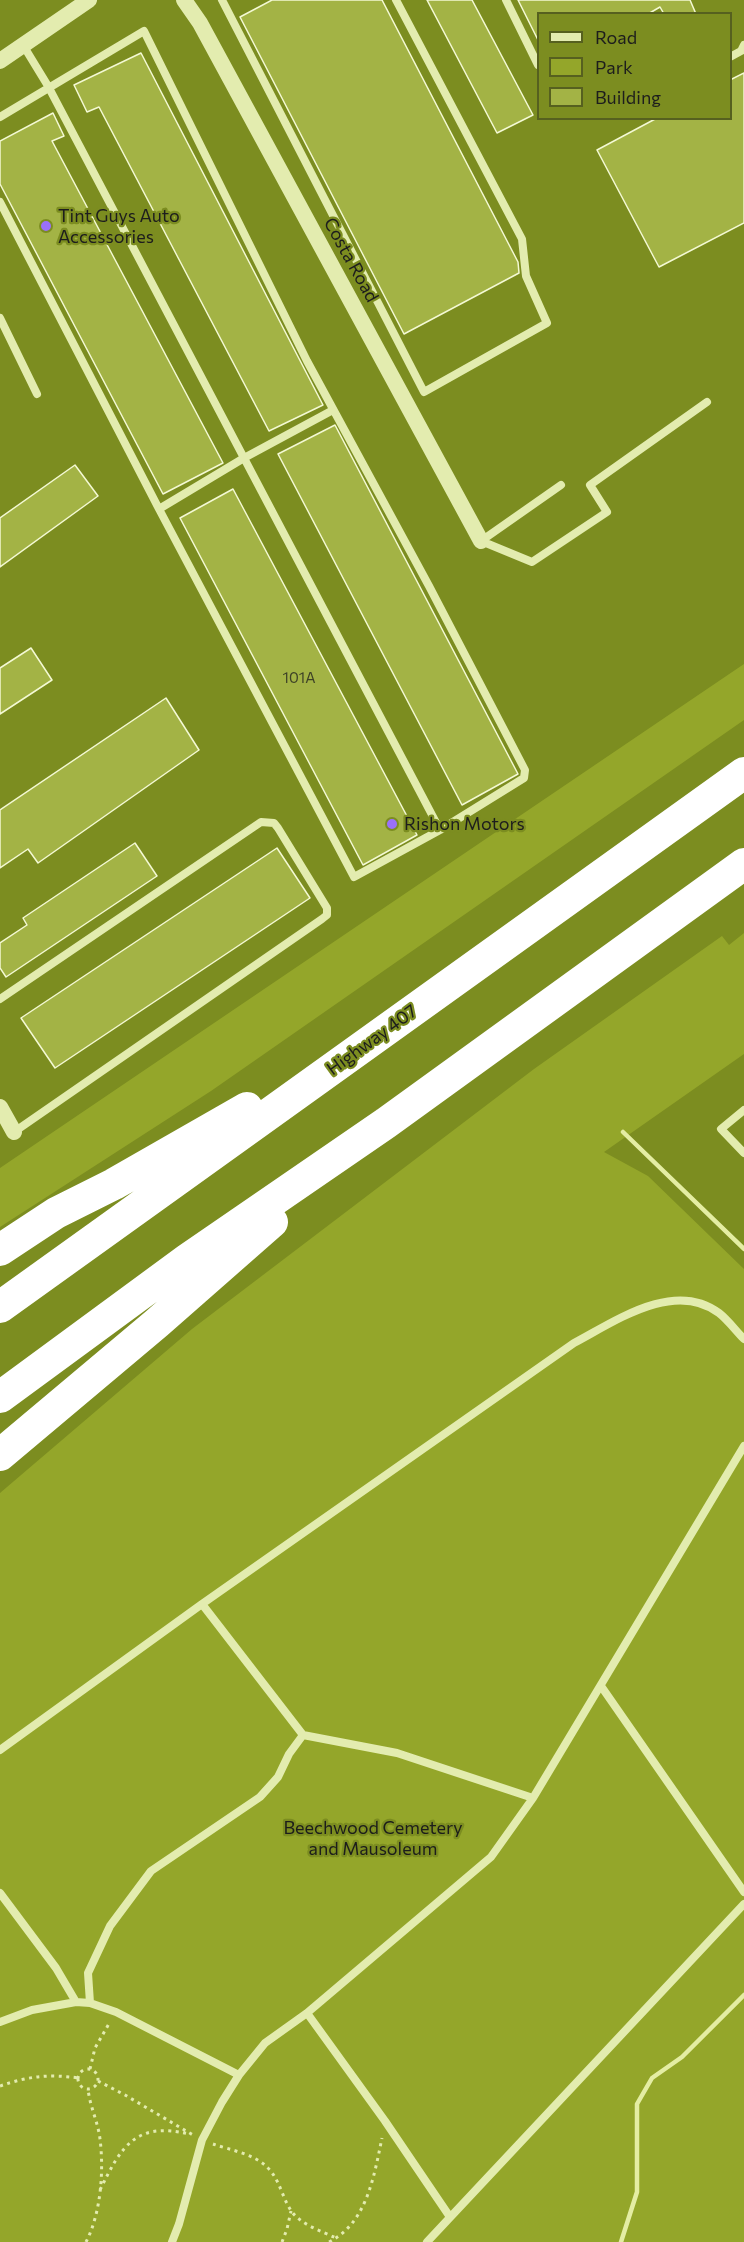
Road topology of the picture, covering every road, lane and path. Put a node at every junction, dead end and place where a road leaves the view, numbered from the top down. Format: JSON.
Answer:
{"nodes":[{"id":1,"x":184,"y":0,"type":"edge"},
{"id":2,"x":222,"y":0,"type":"edge"},
{"id":3,"x":396,"y":0,"type":"edge"},
{"id":4,"x":506,"y":0,"type":"edge"},
{"id":5,"x":80,"y":2,"type":"edge"},
{"id":6,"x":23,"y":45,"type":"junction"},
{"id":7,"x":744,"y":45,"type":"edge"},
{"id":8,"x":732,"y":56,"type":"edge"},
{"id":9,"x":0,"y":61,"type":"edge"},
{"id":10,"x":537,"y":63,"type":"edge"},
{"id":11,"x":48,"y":86,"type":"junction"},
{"id":12,"x":0,"y":117,"type":"edge"},
{"id":13,"x":0,"y":202,"type":"edge"},
{"id":14,"x":0,"y":318,"type":"edge"},
{"id":15,"x":37,"y":394,"type":"dead end"},
{"id":16,"x":707,"y":402,"type":"dead end"},
{"id":17,"x":333,"y":410,"type":"junction"},
{"id":18,"x":244,"y":458,"type":"junction"},
{"id":19,"x":561,"y":485,"type":"dead end"},
{"id":20,"x":159,"y":508,"type":"junction"},
{"id":21,"x":481,"y":541,"type":"junction"},
{"id":22,"x":744,"y":773,"type":"edge"},
{"id":23,"x":440,"y":830,"type":"junction"},
{"id":24,"x":744,"y":864,"type":"edge"},
{"id":25,"x":0,"y":999,"type":"edge"},
{"id":26,"x":393,"y":1024,"type":"junction"},
{"id":27,"x":0,"y":1107,"type":"edge"},
{"id":28,"x":744,"y":1110,"type":"edge"},
{"id":29,"x":386,"y":1122,"type":"junction"},
{"id":30,"x":14,"y":1132,"type":"joint"},
{"id":31,"x":744,"y":1153,"type":"edge"},
{"id":32,"x":0,"y":1250,"type":"edge"},
{"id":33,"x":0,"y":1308,"type":"edge"},
{"id":34,"x":744,"y":1340,"type":"edge"},
{"id":35,"x":0,"y":1397,"type":"edge"},
{"id":36,"x":744,"y":1446,"type":"edge"},
{"id":37,"x":0,"y":1455,"type":"edge"},
{"id":38,"x":202,"y":1604,"type":"junction"},
{"id":39,"x":601,"y":1686,"type":"junction"},
{"id":40,"x":303,"y":1735,"type":"junction"},
{"id":41,"x":0,"y":1750,"type":"edge"},
{"id":42,"x":533,"y":1798,"type":"junction"},
{"id":43,"x":744,"y":1892,"type":"edge"},
{"id":44,"x":0,"y":1893,"type":"edge"},
{"id":45,"x":744,"y":1904,"type":"edge"},
{"id":46,"x":76,"y":2002,"type":"junction"},
{"id":47,"x":90,"y":2003,"type":"junction"},
{"id":48,"x":116,"y":2013,"type":"junction"},
{"id":49,"x":307,"y":2013,"type":"junction"},
{"id":50,"x":0,"y":2022,"type":"edge"},
{"id":51,"x":90,"y":2069,"type":"junction"},
{"id":52,"x":239,"y":2075,"type":"junction"},
{"id":53,"x":79,"y":2078,"type":"junction"},
{"id":54,"x":98,"y":2081,"type":"junction"},
{"id":55,"x":0,"y":2086,"type":"edge"},
{"id":56,"x":88,"y":2089,"type":"junction"},
{"id":57,"x":385,"y":2121,"type":"junction"},
{"id":58,"x":193,"y":2135,"type":"junction"},
{"id":59,"x":202,"y":2140,"type":"junction"},
{"id":60,"x":99,"y":2192,"type":"junction"},
{"id":61,"x":291,"y":2211,"type":"junction"},
{"id":62,"x":450,"y":2217,"type":"junction"},
{"id":63,"x":336,"y":2238,"type":"junction"},
{"id":64,"x":86,"y":2242,"type":"edge"},
{"id":65,"x":172,"y":2242,"type":"edge"},
{"id":66,"x":282,"y":2242,"type":"edge"},
{"id":67,"x":329,"y":2242,"type":"edge"},
{"id":68,"x":427,"y":2242,"type":"edge"}],
"edges":[{"from":1,"to":21,"type":"street","name":"Costa Road"},
{"from":2,"to":3,"type":"lane"},
{"from":4,"to":10,"type":"lane"},
{"from":5,"to":6,"type":"street"},
{"from":6,"to":9,"type":"street"},
{"from":6,"to":11,"type":"lane"},
{"from":7,"to":8,"type":"lane"},
{"from":11,"to":12,"type":"lane"},
{"from":11,"to":17,"type":"lane"},
{"from":11,"to":18,"type":"lane"},
{"from":13,"to":20,"type":"lane"},
{"from":14,"to":15,"type":"lane"},
{"from":16,"to":21,"type":"lane"},
{"from":17,"to":18,"type":"lane"},
{"from":17,"to":23,"type":"lane"},
{"from":18,"to":20,"type":"lane"},
{"from":18,"to":23,"type":"lane"},
{"from":19,"to":21,"type":"lane"},
{"from":20,"to":23,"type":"lane"},
{"from":22,"to":26,"type":"highway","name":"Highway 407"},
{"from":24,"to":29,"type":"highway"},
{"from":25,"to":30,"type":"lane"},
{"from":26,"to":32,"type":"highway"},
{"from":26,"to":33,"type":"highway","name":"Highway 407"},
{"from":27,"to":30,"type":"street"},
{"from":28,"to":31,"type":"lane"},
{"from":29,"to":35,"type":"highway"},
{"from":29,"to":37,"type":"highway"},
{"from":34,"to":38,"type":"lane"},
{"from":36,"to":39,"type":"lane"},
{"from":38,"to":40,"type":"lane"},
{"from":38,"to":41,"type":"lane"},
{"from":39,"to":42,"type":"lane"},
{"from":39,"to":43,"type":"lane"},
{"from":40,"to":42,"type":"lane"},
{"from":40,"to":47,"type":"lane"},
{"from":42,"to":49,"type":"lane"},
{"from":44,"to":46,"type":"lane"},
{"from":45,"to":62,"type":"lane"},
{"from":46,"to":47,"type":"lane"},
{"from":46,"to":50,"type":"lane"},
{"from":47,"to":48,"type":"lane"},
{"from":48,"to":51,"type":"path"},
{"from":48,"to":52,"type":"lane"},
{"from":49,"to":52,"type":"lane"},
{"from":49,"to":57,"type":"lane"},
{"from":51,"to":53,"type":"path"},
{"from":51,"to":54,"type":"path"},
{"from":52,"to":59,"type":"lane"},
{"from":53,"to":55,"type":"path"},
{"from":53,"to":56,"type":"path"},
{"from":54,"to":56,"type":"path"},
{"from":54,"to":58,"type":"path"},
{"from":56,"to":60,"type":"path"},
{"from":57,"to":62,"type":"lane"},
{"from":57,"to":63,"type":"path"},
{"from":58,"to":59,"type":"path"},
{"from":58,"to":60,"type":"path"},
{"from":59,"to":61,"type":"path"},
{"from":59,"to":65,"type":"lane"},
{"from":60,"to":64,"type":"path"},
{"from":61,"to":63,"type":"path"},
{"from":61,"to":66,"type":"path"},
{"from":62,"to":68,"type":"lane"},
{"from":63,"to":67,"type":"path"}]}
